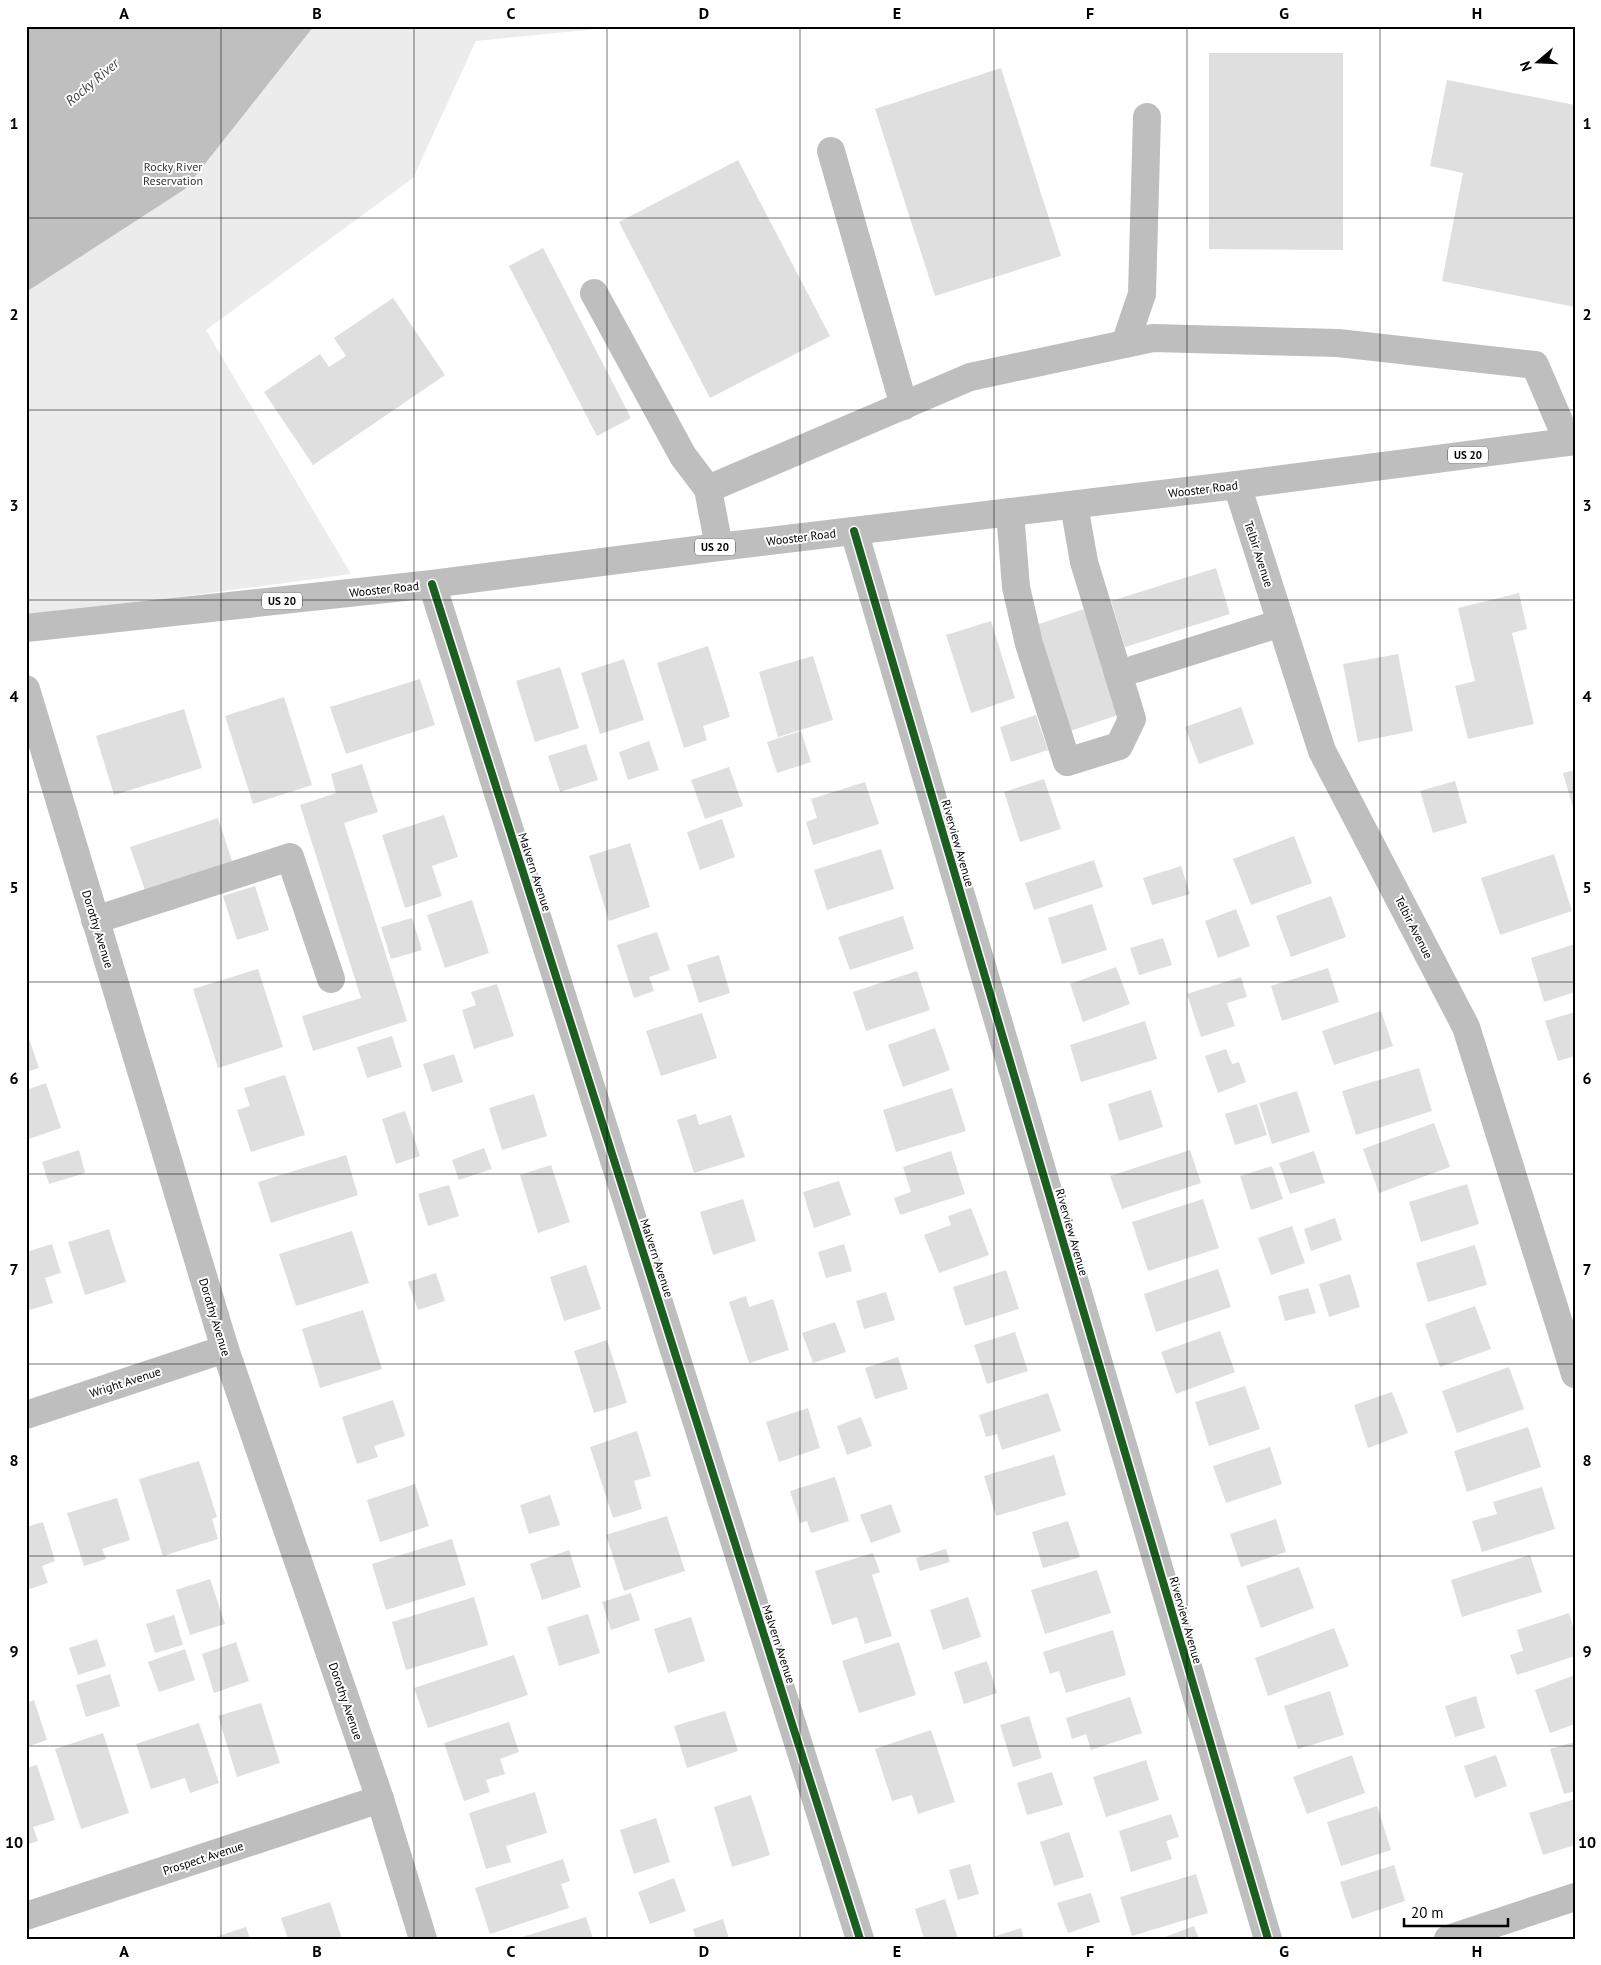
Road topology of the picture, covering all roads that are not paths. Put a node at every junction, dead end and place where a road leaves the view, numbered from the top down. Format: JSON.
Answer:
{"nodes":[{"id":1,"x":1147,"y":117,"type":"dead end"},
{"id":2,"x":831,"y":151,"type":"dead end"},
{"id":3,"x":594,"y":293,"type":"dead end"},
{"id":4,"x":1125,"y":344,"type":"junction"},
{"id":5,"x":904,"y":406,"type":"junction"},
{"id":6,"x":1571,"y":441,"type":"edge"},
{"id":7,"x":1237,"y":485,"type":"junction"},
{"id":8,"x":708,"y":489,"type":"junction"},
{"id":9,"x":1074,"y":505,"type":"junction"},
{"id":10,"x":1010,"y":512,"type":"junction"},
{"id":11,"x":854,"y":531,"type":"junction"},
{"id":12,"x":719,"y":547,"type":"junction"},
{"id":13,"x":432,"y":584,"type":"junction"},
{"id":14,"x":1281,"y":623,"type":"junction"},
{"id":15,"x":26,"y":628,"type":"edge"},
{"id":16,"x":1135,"y":669,"type":"dead end"},
{"id":17,"x":26,"y":690,"type":"edge"},
{"id":18,"x":95,"y":920,"type":"junction"},
{"id":19,"x":331,"y":979,"type":"dead end"},
{"id":20,"x":225,"y":1349,"type":"junction"},
{"id":21,"x":1575,"y":1374,"type":"edge"},
{"id":22,"x":26,"y":1415,"type":"edge"},
{"id":23,"x":380,"y":1799,"type":"junction"},
{"id":24,"x":1575,"y":1897,"type":"edge"},
{"id":25,"x":26,"y":1916,"type":"edge"},
{"id":26,"x":424,"y":1939,"type":"edge"},
{"id":27,"x":860,"y":1939,"type":"edge"},
{"id":28,"x":1268,"y":1939,"type":"edge"},
{"id":29,"x":1448,"y":1939,"type":"edge"}],
"edges":[{"from":1,"to":4,"type":"street"},
{"from":2,"to":5,"type":"street"},
{"from":3,"to":8,"type":"street"},
{"from":4,"to":5,"type":"street"},
{"from":4,"to":6,"type":"street"},
{"from":5,"to":8,"type":"street"},
{"from":6,"to":7,"type":"street","name":"Wooster Road","number":"US 20"},
{"from":7,"to":9,"type":"street","name":"Wooster Road","number":"US 20"},
{"from":7,"to":14,"type":"street","name":"Telbir Avenue"},
{"from":8,"to":12,"type":"street"},
{"from":9,"to":10,"type":"street","name":"Wooster Road","number":"US 20"},
{"from":9,"to":10,"type":"street"},
{"from":10,"to":11,"type":"street","name":"Wooster Road","number":"US 20"},
{"from":11,"to":12,"type":"street","name":"Wooster Road","number":"US 20"},
{"from":11,"to":28,"type":"street","name":"Riverview Avenue"},
{"from":12,"to":13,"type":"street","name":"Wooster Road","number":"US 20"},
{"from":13,"to":15,"type":"street","name":"Wooster Road","number":"US 20"},
{"from":13,"to":27,"type":"street","name":"Malvern Avenue"},
{"from":14,"to":16,"type":"street"},
{"from":14,"to":21,"type":"street","name":"Telbir Avenue"},
{"from":17,"to":18,"type":"street","name":"Dorothy Avenue"},
{"from":18,"to":19,"type":"street"},
{"from":18,"to":20,"type":"street","name":"Dorothy Avenue"},
{"from":20,"to":22,"type":"street","name":"Wright Avenue"},
{"from":20,"to":23,"type":"street","name":"Dorothy Avenue"},
{"from":23,"to":25,"type":"street","name":"Prospect Avenue"},
{"from":23,"to":26,"type":"street","name":"Dorothy Avenue"},
{"from":24,"to":29,"type":"street"}]}
